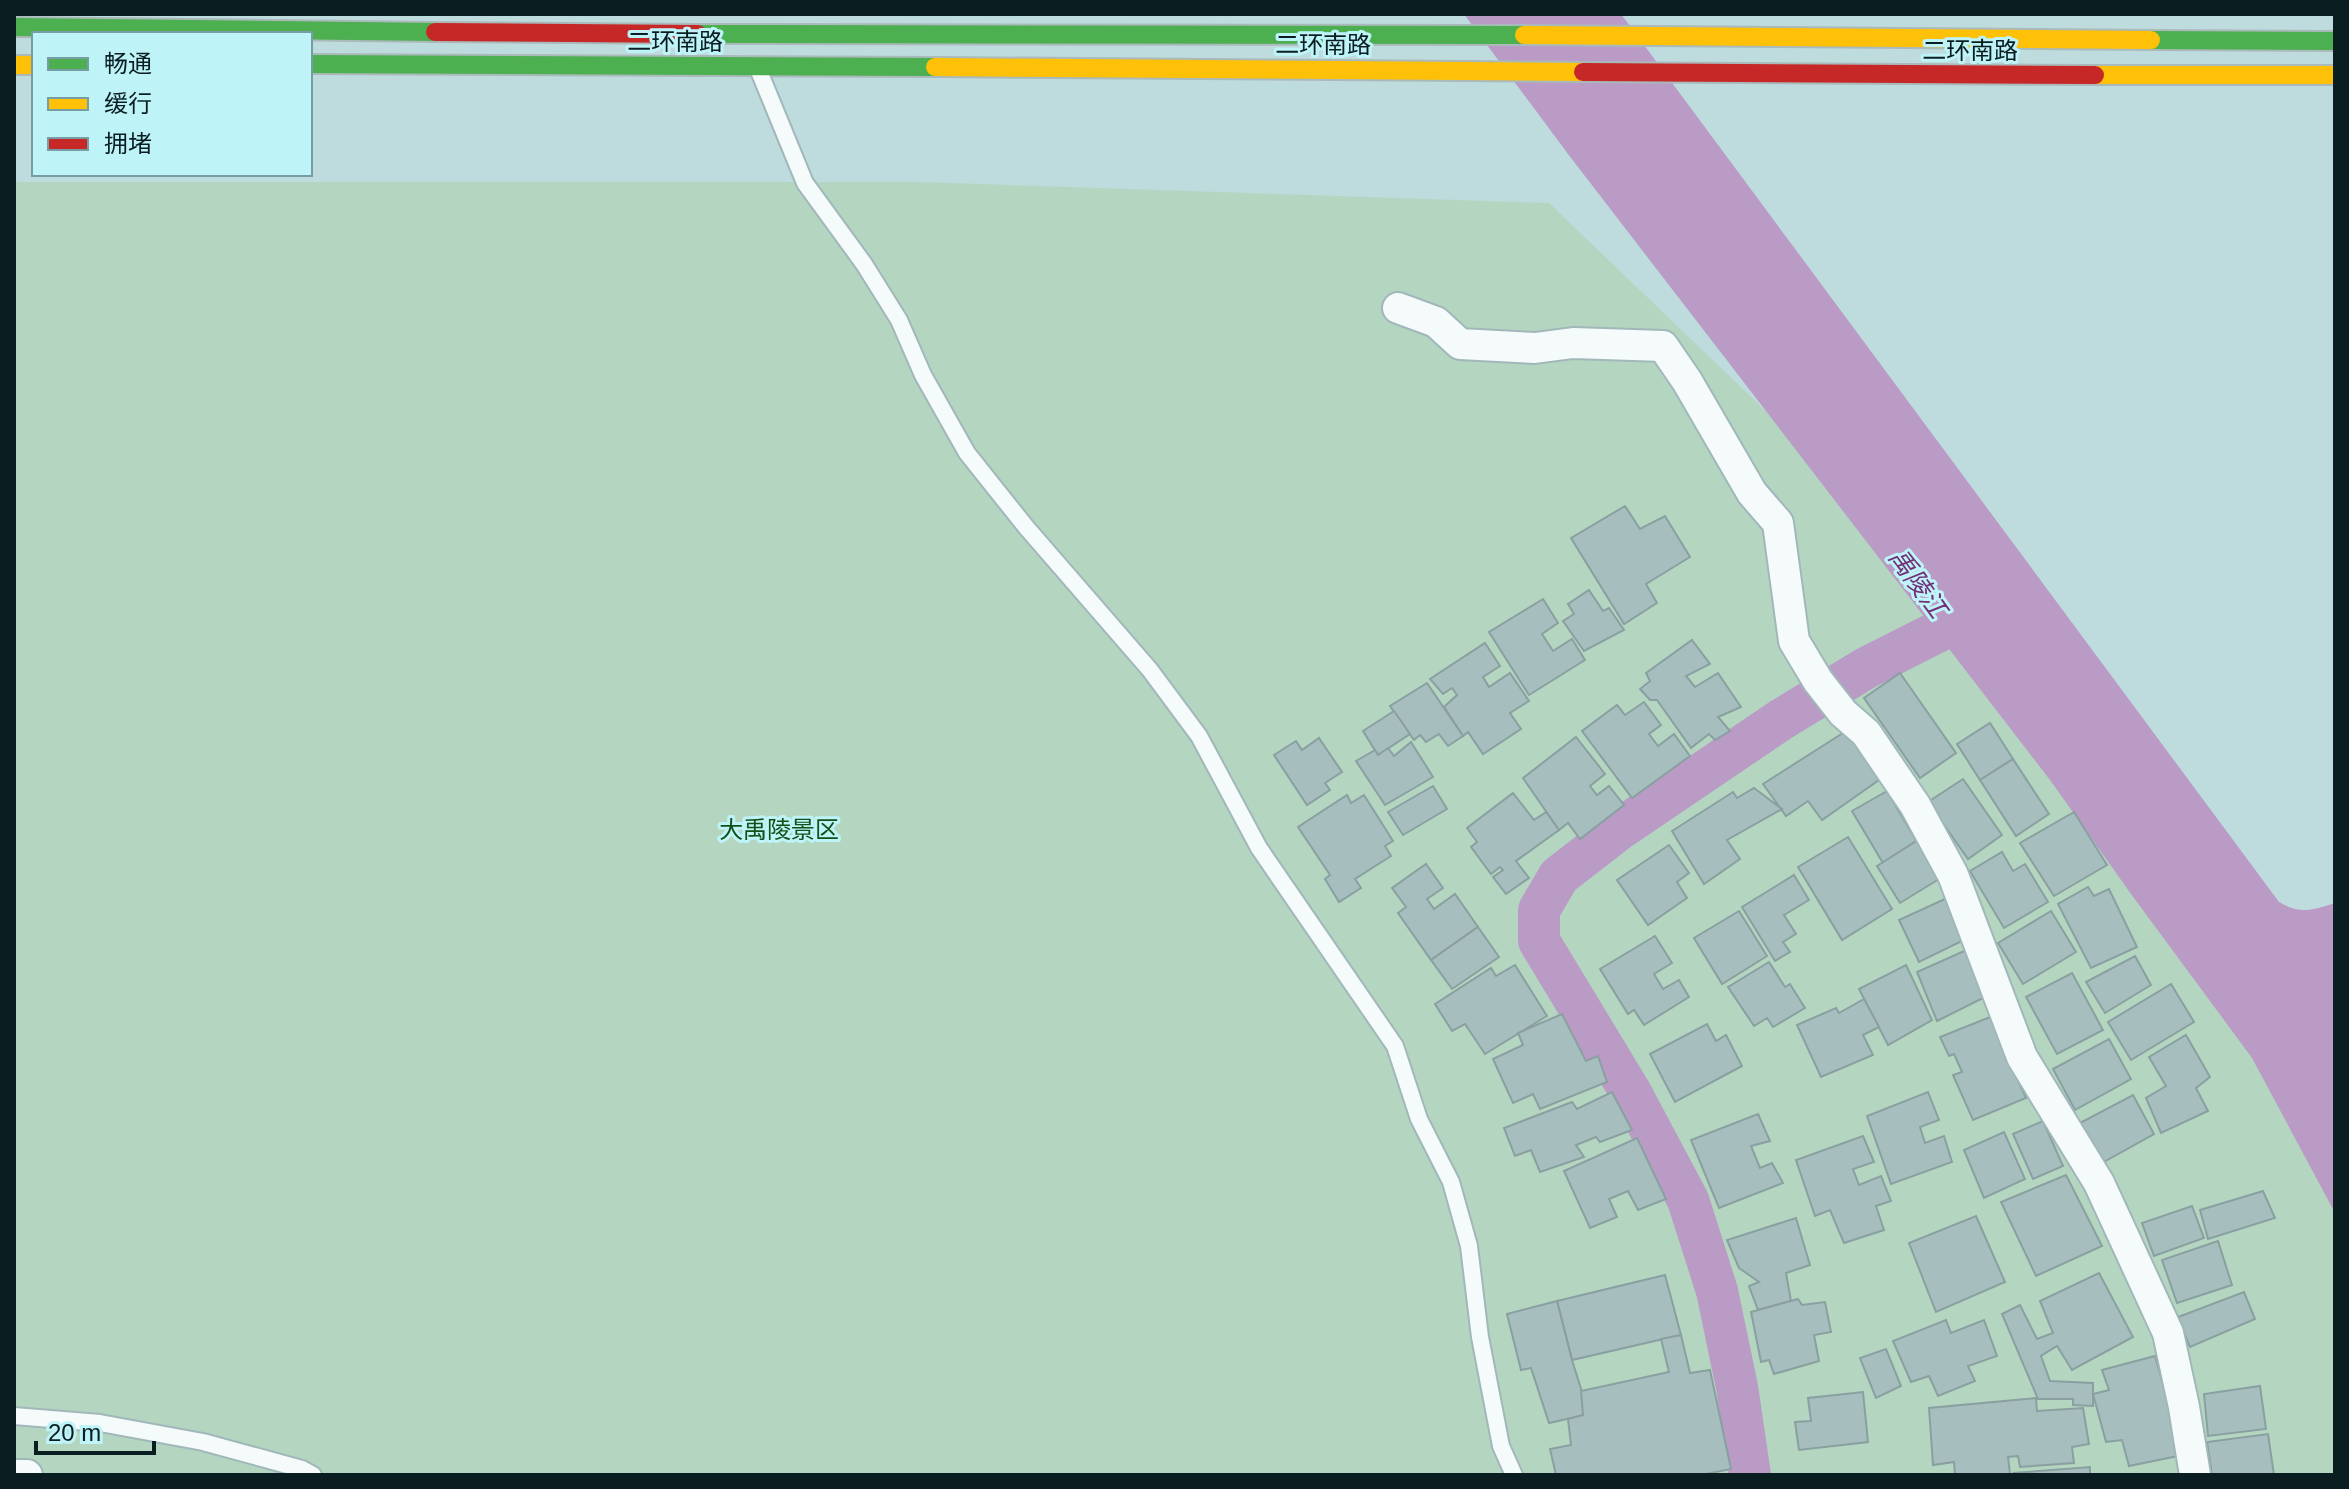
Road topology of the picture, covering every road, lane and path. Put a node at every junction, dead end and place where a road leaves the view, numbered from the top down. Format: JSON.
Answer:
{"nodes":[{"id":1,"x":14,"y":27,"type":"edge"},
{"id":2,"x":2296,"y":28,"type":"edge"},
{"id":3,"x":2335,"y":41,"type":"edge"},
{"id":4,"x":312,"y":64,"type":"edge"},
{"id":5,"x":757,"y":67,"type":"junction"},
{"id":6,"x":2298,"y":75,"type":"junction"},
{"id":7,"x":2335,"y":75,"type":"edge"},
{"id":8,"x":1398,"y":308,"type":"dead end"},
{"id":9,"x":14,"y":1416,"type":"edge"},
{"id":10,"x":14,"y":1475,"type":"edge"},
{"id":11,"x":27,"y":1475,"type":"edge"},
{"id":12,"x":313,"y":1475,"type":"edge"},
{"id":13,"x":1514,"y":1475,"type":"edge"},
{"id":14,"x":2195,"y":1475,"type":"edge"}],
"edges":[{"from":1,"to":2,"type":"main road"},
{"from":2,"to":3,"type":"main road"},
{"from":2,"to":6,"type":"street"},
{"from":4,"to":5,"type":"main road","name":"二环南路"},
{"from":5,"to":6,"type":"main road","name":"二环南路"},
{"from":5,"to":13,"type":"lane"},
{"from":6,"to":7,"type":"main road","name":"二环南路"},
{"from":8,"to":14,"type":"street"},
{"from":9,"to":12,"type":"lane"},
{"from":10,"to":11,"type":"street"}]}
